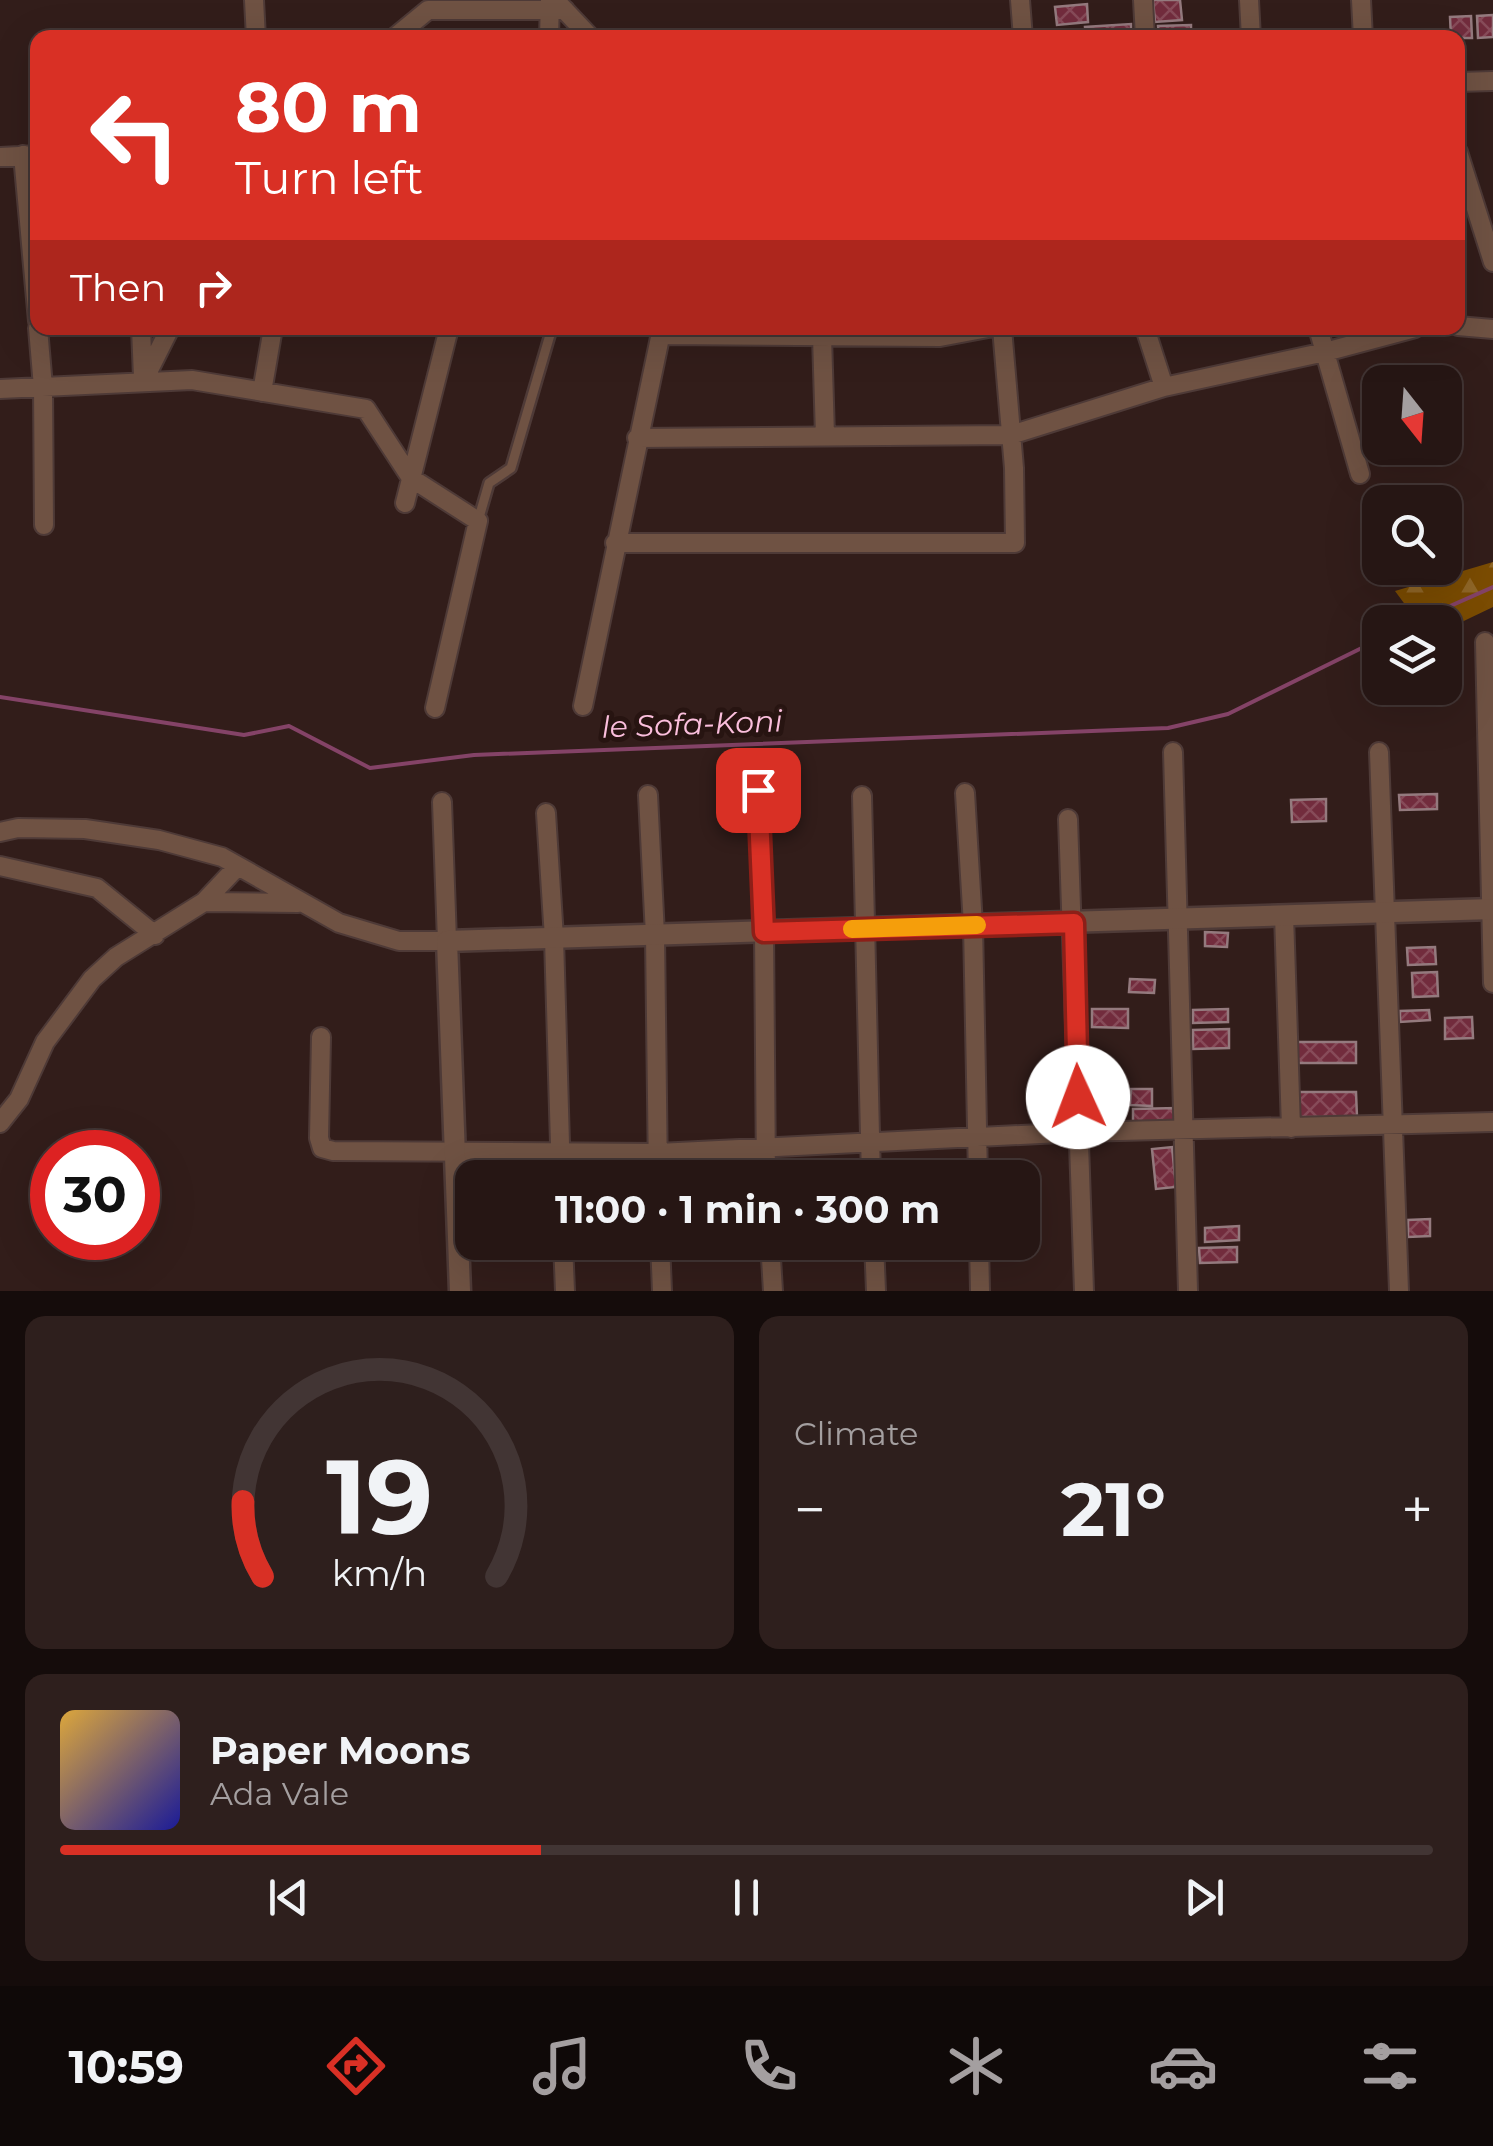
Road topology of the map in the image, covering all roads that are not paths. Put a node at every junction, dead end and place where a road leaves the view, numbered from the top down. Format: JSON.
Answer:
{"nodes":[{"id":1,"x":254,"y":0,"type":"edge"},
{"id":2,"x":1020,"y":0,"type":"edge"},
{"id":3,"x":1143,"y":0,"type":"edge"},
{"id":4,"x":1249,"y":0,"type":"edge"},
{"id":5,"x":1360,"y":0,"type":"edge"},
{"id":6,"x":428,"y":5,"type":"edge"},
{"id":7,"x":555,"y":5,"type":"edge"},
{"id":8,"x":256,"y":30,"type":"edge"},
{"id":9,"x":402,"y":30,"type":"edge"},
{"id":10,"x":550,"y":30,"type":"edge"},
{"id":11,"x":582,"y":30,"type":"edge"},
{"id":12,"x":1022,"y":30,"type":"edge"},
{"id":13,"x":1145,"y":30,"type":"edge"},
{"id":14,"x":1251,"y":30,"type":"edge"},
{"id":15,"x":1362,"y":30,"type":"edge"},
{"id":16,"x":1493,"y":81,"type":"edge"},
{"id":17,"x":1465,"y":82,"type":"edge"},
{"id":18,"x":30,"y":155,"type":"edge"},
{"id":19,"x":0,"y":156,"type":"edge"},
{"id":20,"x":1465,"y":174,"type":"edge"},
{"id":21,"x":1493,"y":262,"type":"edge"},
{"id":22,"x":1465,"y":326,"type":"edge"},
{"id":23,"x":1493,"y":328,"type":"edge"},
{"id":24,"x":39,"y":335,"type":"edge"},
{"id":25,"x":141,"y":335,"type":"edge"},
{"id":26,"x":166,"y":335,"type":"edge"},
{"id":27,"x":272,"y":335,"type":"edge"},
{"id":28,"x":447,"y":335,"type":"edge"},
{"id":29,"x":550,"y":335,"type":"edge"},
{"id":30,"x":661,"y":335,"type":"edge"},
{"id":31,"x":812,"y":335,"type":"edge"},
{"id":32,"x":876,"y":335,"type":"edge"},
{"id":33,"x":951,"y":335,"type":"edge"},
{"id":34,"x":1003,"y":335,"type":"edge"},
{"id":35,"x":1146,"y":335,"type":"edge"},
{"id":36,"x":1320,"y":335,"type":"edge"},
{"id":37,"x":1388,"y":335,"type":"edge"},
{"id":38,"x":1324,"y":352,"type":"junction"},
{"id":39,"x":143,"y":382,"type":"junction"},
{"id":40,"x":43,"y":387,"type":"junction"},
{"id":41,"x":1164,"y":388,"type":"junction"},
{"id":42,"x":0,"y":390,"type":"edge"},
{"id":43,"x":262,"y":392,"type":"junction"},
{"id":44,"x":1012,"y":435,"type":"junction"},
{"id":45,"x":825,"y":436,"type":"junction"},
{"id":46,"x":637,"y":438,"type":"junction"},
{"id":47,"x":1360,"y":474,"type":"dead end"},
{"id":48,"x":411,"y":478,"type":"junction"},
{"id":49,"x":405,"y":503,"type":"dead end"},
{"id":50,"x":478,"y":521,"type":"junction"},
{"id":51,"x":44,"y":525,"type":"dead end"},
{"id":52,"x":615,"y":542,"type":"junction"},
{"id":53,"x":1485,"y":642,"type":"dead end"},
{"id":54,"x":583,"y":706,"type":"dead end"},
{"id":55,"x":436,"y":708,"type":"dead end"},
{"id":56,"x":1172,"y":752,"type":"dead end"},
{"id":57,"x":1379,"y":752,"type":"dead end"},
{"id":58,"x":758,"y":790,"type":"dead end"},
{"id":59,"x":965,"y":793,"type":"dead end"},
{"id":60,"x":648,"y":795,"type":"dead end"},
{"id":61,"x":862,"y":796,"type":"dead end"},
{"id":62,"x":442,"y":802,"type":"dead end"},
{"id":63,"x":546,"y":813,"type":"dead end"},
{"id":64,"x":1068,"y":819,"type":"dead end"},
{"id":65,"x":0,"y":832,"type":"edge"},
{"id":66,"x":0,"y":866,"type":"edge"},
{"id":67,"x":237,"y":867,"type":"junction"},
{"id":68,"x":204,"y":902,"type":"junction"},
{"id":69,"x":300,"y":903,"type":"junction"},
{"id":70,"x":1492,"y":909,"type":"edge"},
{"id":71,"x":1384,"y":914,"type":"junction"},
{"id":72,"x":1284,"y":915,"type":"junction"},
{"id":73,"x":1176,"y":920,"type":"junction"},
{"id":74,"x":1074,"y":923,"type":"junction"},
{"id":75,"x":973,"y":925,"type":"junction"},
{"id":76,"x":867,"y":928,"type":"junction"},
{"id":77,"x":764,"y":932,"type":"junction"},
{"id":78,"x":155,"y":935,"type":"junction"},
{"id":79,"x":654,"y":935,"type":"junction"},
{"id":80,"x":554,"y":938,"type":"junction"},
{"id":81,"x":447,"y":942,"type":"junction"},
{"id":82,"x":1493,"y":983,"type":"edge"},
{"id":83,"x":321,"y":1037,"type":"dead end"},
{"id":84,"x":1493,"y":1122,"type":"edge"},
{"id":85,"x":0,"y":1123,"type":"edge"},
{"id":86,"x":1391,"y":1125,"type":"junction"},
{"id":87,"x":1291,"y":1128,"type":"junction"},
{"id":88,"x":1184,"y":1130,"type":"junction"},
{"id":89,"x":1079,"y":1132,"type":"junction"},
{"id":90,"x":978,"y":1139,"type":"junction"},
{"id":91,"x":869,"y":1142,"type":"junction"},
{"id":92,"x":764,"y":1147,"type":"junction"},
{"id":93,"x":560,"y":1151,"type":"junction"},
{"id":94,"x":658,"y":1153,"type":"junction"},
{"id":95,"x":455,"y":1154,"type":"junction"},
{"id":96,"x":560,"y":1160,"type":"edge"},
{"id":97,"x":658,"y":1160,"type":"edge"},
{"id":98,"x":765,"y":1160,"type":"edge"},
{"id":99,"x":870,"y":1160,"type":"edge"},
{"id":100,"x":978,"y":1160,"type":"edge"},
{"id":101,"x":564,"y":1260,"type":"edge"},
{"id":102,"x":661,"y":1260,"type":"edge"},
{"id":103,"x":771,"y":1260,"type":"edge"},
{"id":104,"x":875,"y":1260,"type":"edge"},
{"id":105,"x":979,"y":1260,"type":"edge"},
{"id":106,"x":460,"y":1291,"type":"edge"},
{"id":107,"x":565,"y":1291,"type":"edge"},
{"id":108,"x":662,"y":1291,"type":"edge"},
{"id":109,"x":773,"y":1291,"type":"edge"},
{"id":110,"x":876,"y":1291,"type":"edge"},
{"id":111,"x":980,"y":1291,"type":"edge"},
{"id":112,"x":1084,"y":1291,"type":"edge"},
{"id":113,"x":1188,"y":1291,"type":"edge"},
{"id":114,"x":1399,"y":1291,"type":"edge"}],
"edges":[{"from":1,"to":8,"type":"street"},
{"from":2,"to":12,"type":"street"},
{"from":3,"to":13,"type":"street"},
{"from":4,"to":14,"type":"street"},
{"from":5,"to":15,"type":"street"},
{"from":6,"to":7,"type":"street"},
{"from":6,"to":9,"type":"street"},
{"from":7,"to":10,"type":"street"},
{"from":7,"to":11,"type":"street"},
{"from":16,"to":17,"type":"street"},
{"from":18,"to":19,"type":"street"},
{"from":20,"to":21,"type":"street"},
{"from":22,"to":23,"type":"street"},
{"from":24,"to":40,"type":"street"},
{"from":25,"to":39,"type":"street"},
{"from":26,"to":39,"type":"street"},
{"from":27,"to":43,"type":"street"},
{"from":28,"to":48,"type":"street"},
{"from":29,"to":50,"type":"lane"},
{"from":30,"to":46,"type":"street"},
{"from":31,"to":45,"type":"street"},
{"from":32,"to":33,"type":"street"},
{"from":34,"to":44,"type":"street"},
{"from":35,"to":41,"type":"street"},
{"from":36,"to":38,"type":"street"},
{"from":37,"to":38,"type":"street"},
{"from":38,"to":41,"type":"street"},
{"from":38,"to":47,"type":"street"},
{"from":39,"to":40,"type":"street"},
{"from":39,"to":43,"type":"street"},
{"from":40,"to":42,"type":"street"},
{"from":40,"to":51,"type":"street"},
{"from":41,"to":44,"type":"street"},
{"from":43,"to":48,"type":"street"},
{"from":44,"to":45,"type":"street"},
{"from":44,"to":52,"type":"street"},
{"from":45,"to":46,"type":"street"},
{"from":46,"to":52,"type":"street"},
{"from":48,"to":49,"type":"street"},
{"from":48,"to":50,"type":"street"},
{"from":50,"to":55,"type":"street"},
{"from":52,"to":54,"type":"street"},
{"from":53,"to":70,"type":"street"},
{"from":56,"to":73,"type":"street"},
{"from":57,"to":71,"type":"street"},
{"from":58,"to":77,"type":"street"},
{"from":59,"to":75,"type":"street"},
{"from":60,"to":79,"type":"street"},
{"from":61,"to":76,"type":"street"},
{"from":62,"to":81,"type":"street"},
{"from":63,"to":80,"type":"street"},
{"from":64,"to":74,"type":"street"},
{"from":65,"to":67,"type":"street"},
{"from":66,"to":78,"type":"street"},
{"from":67,"to":68,"type":"street"},
{"from":67,"to":69,"type":"street"},
{"from":68,"to":69,"type":"street"},
{"from":68,"to":78,"type":"street"},
{"from":69,"to":81,"type":"street"},
{"from":70,"to":71,"type":"street"},
{"from":70,"to":82,"type":"street"},
{"from":71,"to":72,"type":"street"},
{"from":71,"to":86,"type":"street"},
{"from":72,"to":73,"type":"street"},
{"from":72,"to":87,"type":"street"},
{"from":73,"to":74,"type":"street"},
{"from":73,"to":88,"type":"street"},
{"from":74,"to":75,"type":"street"},
{"from":74,"to":89,"type":"street"},
{"from":75,"to":76,"type":"street"},
{"from":75,"to":90,"type":"street"},
{"from":76,"to":77,"type":"street"},
{"from":76,"to":91,"type":"street"},
{"from":77,"to":79,"type":"street"},
{"from":77,"to":92,"type":"street"},
{"from":78,"to":85,"type":"street"},
{"from":79,"to":80,"type":"street"},
{"from":79,"to":94,"type":"street"},
{"from":80,"to":81,"type":"street"},
{"from":80,"to":93,"type":"street"},
{"from":81,"to":95,"type":"street"},
{"from":83,"to":95,"type":"street"},
{"from":84,"to":86,"type":"street"},
{"from":86,"to":87,"type":"street"},
{"from":86,"to":114,"type":"street"},
{"from":87,"to":88,"type":"street"},
{"from":88,"to":89,"type":"street"},
{"from":88,"to":113,"type":"street"},
{"from":89,"to":90,"type":"street"},
{"from":89,"to":112,"type":"street"},
{"from":90,"to":91,"type":"street"},
{"from":90,"to":100,"type":"street"},
{"from":91,"to":92,"type":"street"},
{"from":91,"to":99,"type":"street"},
{"from":92,"to":94,"type":"street"},
{"from":92,"to":98,"type":"street"},
{"from":93,"to":94,"type":"street"},
{"from":93,"to":95,"type":"street"},
{"from":93,"to":96,"type":"street"},
{"from":94,"to":97,"type":"street"},
{"from":95,"to":106,"type":"street"},
{"from":101,"to":107,"type":"street"},
{"from":102,"to":108,"type":"street"},
{"from":103,"to":109,"type":"street"},
{"from":104,"to":110,"type":"street"},
{"from":105,"to":111,"type":"street"}]}
